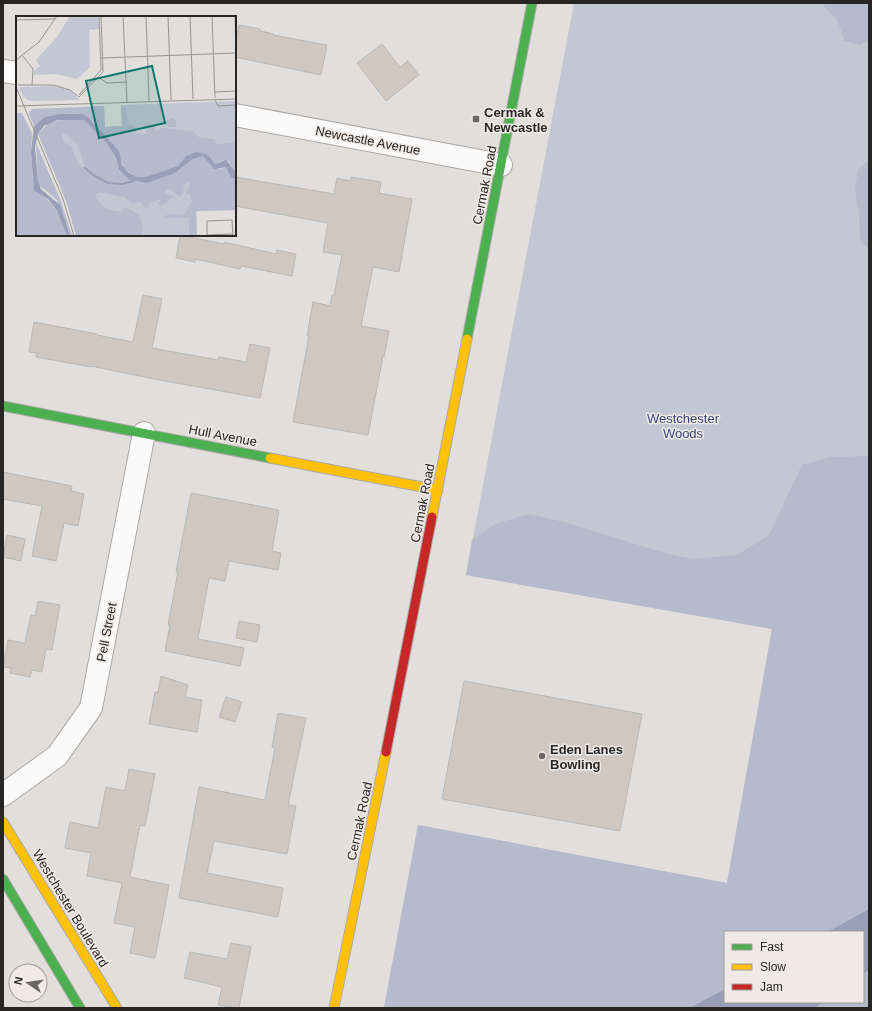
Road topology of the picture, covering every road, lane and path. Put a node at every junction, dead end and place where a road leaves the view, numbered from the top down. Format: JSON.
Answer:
{"nodes":[{"id":1,"x":532,"y":3,"type":"edge"},
{"id":2,"x":3,"y":71,"type":"edge"},
{"id":3,"x":16,"y":73,"type":"edge"},
{"id":4,"x":236,"y":115,"type":"edge"},
{"id":5,"x":501,"y":165,"type":"junction"},
{"id":6,"x":3,"y":406,"type":"edge"},
{"id":7,"x":144,"y":433,"type":"junction"},
{"id":8,"x":438,"y":490,"type":"junction"},
{"id":9,"x":3,"y":795,"type":"edge"},
{"id":10,"x":3,"y":822,"type":"edge"},
{"id":11,"x":3,"y":879,"type":"edge"},
{"id":12,"x":80,"y":1008,"type":"edge"},
{"id":13,"x":117,"y":1008,"type":"edge"},
{"id":14,"x":334,"y":1008,"type":"edge"}],
"edges":[{"from":1,"to":5,"type":"main road","name":"Cermak Road"},
{"from":2,"to":3,"type":"street"},
{"from":4,"to":5,"type":"street","name":"Newcastle Avenue"},
{"from":5,"to":8,"type":"main road","name":"Cermak Road"},
{"from":6,"to":7,"type":"main road","name":"Hull Avenue"},
{"from":7,"to":8,"type":"main road","name":"Hull Avenue"},
{"from":7,"to":9,"type":"street","name":"Pell Street"},
{"from":8,"to":14,"type":"main road","name":"Cermak Road"},
{"from":10,"to":13,"type":"main road","name":"Westchester Boulevard"},
{"from":11,"to":12,"type":"main road"}]}
